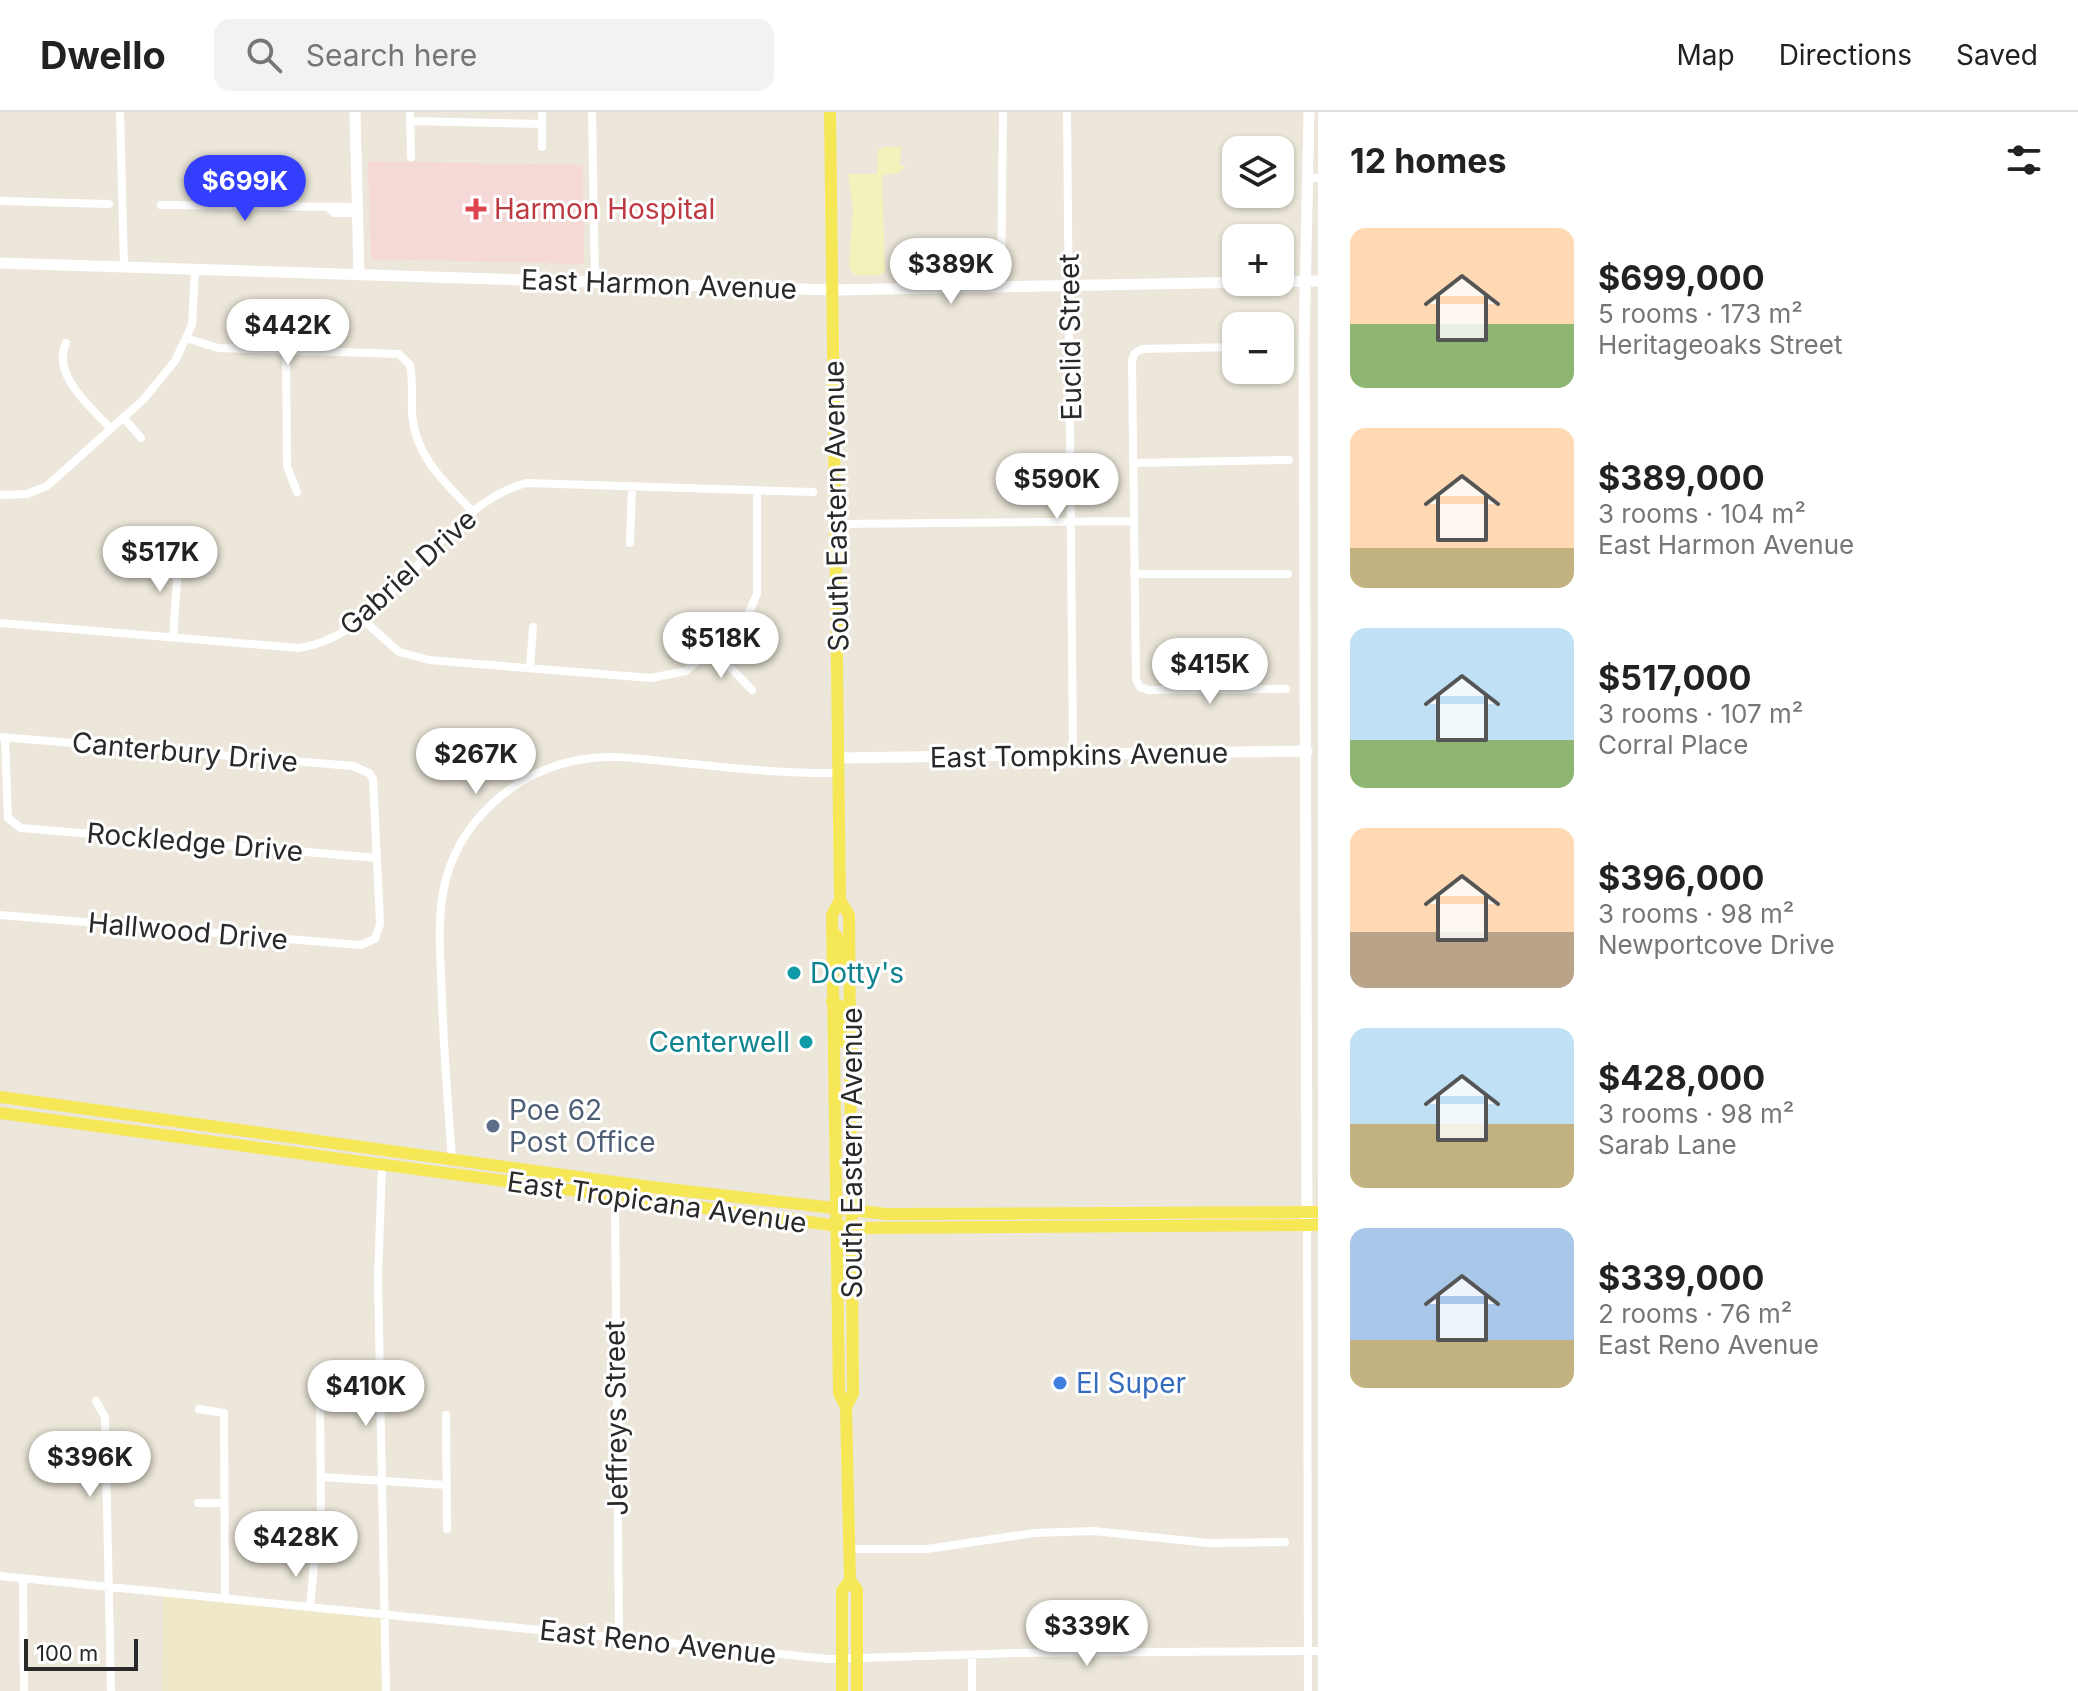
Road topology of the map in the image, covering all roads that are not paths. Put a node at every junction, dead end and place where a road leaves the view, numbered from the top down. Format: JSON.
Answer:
{"nodes":[{"id":1,"x":120,"y":112,"type":"edge"},
{"id":2,"x":355,"y":112,"type":"edge"},
{"id":3,"x":542,"y":112,"type":"edge"},
{"id":4,"x":592,"y":112,"type":"edge"},
{"id":5,"x":830,"y":112,"type":"edge"},
{"id":6,"x":1003,"y":112,"type":"edge"},
{"id":7,"x":1067,"y":112,"type":"edge"},
{"id":8,"x":1309,"y":112,"type":"edge"},
{"id":9,"x":410,"y":117,"type":"edge"},
{"id":10,"x":542,"y":124,"type":"junction"},
{"id":11,"x":542,"y":147,"type":"dead end"},
{"id":12,"x":411,"y":157,"type":"dead end"},
{"id":13,"x":1314,"y":178,"type":"edge"},
{"id":14,"x":0,"y":201,"type":"edge"},
{"id":15,"x":109,"y":204,"type":"dead end"},
{"id":16,"x":161,"y":205,"type":"dead end"},
{"id":17,"x":358,"y":210,"type":"junction"},
{"id":18,"x":0,"y":263,"type":"edge"},
{"id":19,"x":124,"y":267,"type":"junction"},
{"id":20,"x":195,"y":270,"type":"junction"},
{"id":21,"x":359,"y":274,"type":"junction"},
{"id":22,"x":595,"y":282,"type":"junction"},
{"id":23,"x":1312,"y":282,"type":"edge"},
{"id":24,"x":1069,"y":286,"type":"junction"},
{"id":25,"x":1001,"y":287,"type":"junction"},
{"id":26,"x":833,"y":290,"type":"junction"},
{"id":27,"x":186,"y":338,"type":"junction"},
{"id":28,"x":66,"y":343,"type":"dead end"},
{"id":29,"x":1222,"y":347,"type":"edge"},
{"id":30,"x":286,"y":350,"type":"junction"},
{"id":31,"x":124,"y":418,"type":"junction"},
{"id":32,"x":111,"y":429,"type":"junction"},
{"id":33,"x":141,"y":438,"type":"dead end"},
{"id":34,"x":1289,"y":460,"type":"dead end"},
{"id":35,"x":1133,"y":463,"type":"junction"},
{"id":36,"x":632,"y":486,"type":"junction"},
{"id":37,"x":757,"y":491,"type":"junction"},
{"id":38,"x":297,"y":492,"type":"dead end"},
{"id":39,"x":813,"y":492,"type":"dead end"},
{"id":40,"x":0,"y":495,"type":"edge"},
{"id":41,"x":473,"y":512,"type":"junction"},
{"id":42,"x":1073,"y":521,"type":"junction"},
{"id":43,"x":1133,"y":521,"type":"junction"},
{"id":44,"x":836,"y":524,"type":"junction"},
{"id":45,"x":630,"y":543,"type":"dead end"},
{"id":46,"x":179,"y":552,"type":"dead end"},
{"id":47,"x":1134,"y":574,"type":"junction"},
{"id":48,"x":1288,"y":574,"type":"dead end"},
{"id":49,"x":361,"y":618,"type":"junction"},
{"id":50,"x":0,"y":623,"type":"edge"},
{"id":51,"x":533,"y":627,"type":"dead end"},
{"id":52,"x":173,"y":637,"type":"junction"},
{"id":53,"x":713,"y":649,"type":"junction"},
{"id":54,"x":530,"y":668,"type":"junction"},
{"id":55,"x":1286,"y":689,"type":"dead end"},
{"id":56,"x":752,"y":690,"type":"dead end"},
{"id":57,"x":2,"y":737,"type":"edge"},
{"id":58,"x":1312,"y":751,"type":"edge"},
{"id":59,"x":1073,"y":755,"type":"junction"},
{"id":60,"x":839,"y":758,"type":"junction"},
{"id":61,"x":839,"y":773,"type":"junction"},
{"id":62,"x":377,"y":858,"type":"junction"},
{"id":63,"x":840,"y":900,"type":"junction"},
{"id":64,"x":0,"y":915,"type":"edge"},
{"id":65,"x":832,"y":929,"type":"junction"},
{"id":66,"x":850,"y":975,"type":"junction"},
{"id":67,"x":832,"y":1001,"type":"junction"},
{"id":68,"x":852,"y":1051,"type":"junction"},
{"id":69,"x":0,"y":1097,"type":"edge"},
{"id":70,"x":0,"y":1113,"type":"edge"},
{"id":71,"x":156,"y":1118,"type":"junction"},
{"id":72,"x":92,"y":1125,"type":"junction"},
{"id":73,"x":221,"y":1127,"type":"junction"},
{"id":74,"x":142,"y":1132,"type":"junction"},
{"id":75,"x":388,"y":1149,"type":"junction"},
{"id":76,"x":421,"y":1154,"type":"junction"},
{"id":77,"x":344,"y":1159,"type":"junction"},
{"id":78,"x":452,"y":1159,"type":"junction"},
{"id":79,"x":382,"y":1165,"type":"junction"},
{"id":80,"x":612,"y":1181,"type":"junction"},
{"id":81,"x":651,"y":1187,"type":"junction"},
{"id":82,"x":571,"y":1192,"type":"junction"},
{"id":83,"x":615,"y":1198,"type":"junction"},
{"id":84,"x":836,"y":1208,"type":"junction"},
{"id":85,"x":853,"y":1210,"type":"junction"},
{"id":86,"x":1132,"y":1210,"type":"junction"},
{"id":87,"x":1078,"y":1211,"type":"junction"},
{"id":88,"x":1313,"y":1212,"type":"edge"},
{"id":89,"x":1313,"y":1225,"type":"edge"},
{"id":90,"x":836,"y":1226,"type":"junction"},
{"id":91,"x":853,"y":1228,"type":"junction"},
{"id":92,"x":1075,"y":1228,"type":"junction"},
{"id":93,"x":1000,"y":1229,"type":"junction"},
{"id":94,"x":96,"y":1401,"type":"dead end"},
{"id":95,"x":320,"y":1401,"type":"dead end"},
{"id":96,"x":846,"y":1407,"type":"junction"},
{"id":97,"x":199,"y":1409,"type":"dead end"},
{"id":98,"x":446,"y":1415,"type":"dead end"},
{"id":99,"x":321,"y":1477,"type":"junction"},
{"id":100,"x":383,"y":1481,"type":"junction"},
{"id":101,"x":447,"y":1485,"type":"junction"},
{"id":102,"x":198,"y":1503,"type":"dead end"},
{"id":103,"x":224,"y":1503,"type":"junction"},
{"id":104,"x":321,"y":1523,"type":"dead end"},
{"id":105,"x":447,"y":1529,"type":"dead end"},
{"id":106,"x":1285,"y":1542,"type":"dead end"},
{"id":107,"x":850,"y":1549,"type":"junction"},
{"id":108,"x":315,"y":1554,"type":"dead end"},
{"id":109,"x":0,"y":1576,"type":"edge"},
{"id":110,"x":23,"y":1579,"type":"junction"},
{"id":111,"x":850,"y":1580,"type":"junction"},
{"id":112,"x":109,"y":1588,"type":"junction"},
{"id":113,"x":225,"y":1599,"type":"junction"},
{"id":114,"x":310,"y":1607,"type":"junction"},
{"id":115,"x":385,"y":1613,"type":"junction"},
{"id":116,"x":619,"y":1638,"type":"junction"},
{"id":117,"x":1307,"y":1650,"type":"junction"},
{"id":118,"x":1318,"y":1651,"type":"edge"},
{"id":119,"x":972,"y":1656,"type":"junction"},
{"id":120,"x":842,"y":1659,"type":"junction"},
{"id":121,"x":857,"y":1660,"type":"junction"},
{"id":122,"x":24,"y":1691,"type":"edge"},
{"id":123,"x":111,"y":1691,"type":"edge"},
{"id":124,"x":386,"y":1691,"type":"edge"},
{"id":125,"x":842,"y":1691,"type":"edge"},
{"id":126,"x":857,"y":1691,"type":"edge"},
{"id":127,"x":972,"y":1691,"type":"edge"},
{"id":128,"x":1308,"y":1691,"type":"edge"}],
"edges":[{"from":1,"to":19,"type":"street"},
{"from":2,"to":17,"type":"street"},
{"from":3,"to":10,"type":"street"},
{"from":4,"to":22,"type":"street"},
{"from":5,"to":26,"type":"main road","name":"South Eastern Avenue"},
{"from":6,"to":25,"type":"street"},
{"from":7,"to":24,"type":"street","name":"Euclid Street"},
{"from":8,"to":13,"type":"street"},
{"from":9,"to":10,"type":"street"},
{"from":9,"to":12,"type":"street"},
{"from":10,"to":11,"type":"street"},
{"from":13,"to":23,"type":"street"},
{"from":14,"to":15,"type":"street"},
{"from":16,"to":17,"type":"street"},
{"from":17,"to":21,"type":"street"},
{"from":18,"to":19,"type":"street","name":"East Harmon Avenue"},
{"from":19,"to":20,"type":"street","name":"East Harmon Avenue"},
{"from":20,"to":21,"type":"street","name":"East Harmon Avenue"},
{"from":20,"to":27,"type":"street"},
{"from":21,"to":22,"type":"street","name":"East Harmon Avenue"},
{"from":22,"to":26,"type":"street","name":"East Harmon Avenue"},
{"from":23,"to":24,"type":"street","name":"East Harmon Avenue"},
{"from":23,"to":58,"type":"street"},
{"from":24,"to":25,"type":"street","name":"East Harmon Avenue"},
{"from":24,"to":42,"type":"street","name":"Euclid Street"},
{"from":25,"to":26,"type":"street","name":"East Harmon Avenue"},
{"from":26,"to":44,"type":"main road","name":"South Eastern Avenue"},
{"from":27,"to":30,"type":"street"},
{"from":27,"to":31,"type":"street"},
{"from":28,"to":32,"type":"street"},
{"from":29,"to":35,"type":"street"},
{"from":30,"to":38,"type":"street"},
{"from":30,"to":41,"type":"street"},
{"from":31,"to":32,"type":"street"},
{"from":31,"to":33,"type":"street"},
{"from":32,"to":40,"type":"street"},
{"from":34,"to":35,"type":"street"},
{"from":35,"to":43,"type":"street"},
{"from":36,"to":37,"type":"street","name":"Gabriel Drive"},
{"from":36,"to":41,"type":"street","name":"Gabriel Drive"},
{"from":36,"to":45,"type":"street"},
{"from":37,"to":39,"type":"street","name":"Gabriel Drive"},
{"from":37,"to":53,"type":"street"},
{"from":41,"to":49,"type":"street","name":"Gabriel Drive"},
{"from":42,"to":43,"type":"street"},
{"from":42,"to":44,"type":"street"},
{"from":42,"to":59,"type":"street","name":"Euclid Street"},
{"from":43,"to":47,"type":"street"},
{"from":44,"to":60,"type":"main road","name":"South Eastern Avenue"},
{"from":46,"to":52,"type":"street"},
{"from":47,"to":48,"type":"street"},
{"from":47,"to":55,"type":"street"},
{"from":49,"to":52,"type":"street","name":"Gabriel Drive"},
{"from":49,"to":54,"type":"street"},
{"from":50,"to":52,"type":"street","name":"Gabriel Drive"},
{"from":51,"to":54,"type":"street"},
{"from":53,"to":54,"type":"street"},
{"from":53,"to":56,"type":"street"},
{"from":57,"to":62,"type":"street","name":"Rockledge Drive"},
{"from":57,"to":62,"type":"street","name":"Canterbury Drive"},
{"from":58,"to":59,"type":"street","name":"East Tompkins Avenue"},
{"from":58,"to":88,"type":"street"},
{"from":59,"to":60,"type":"street","name":"East Tompkins Avenue"},
{"from":60,"to":61,"type":"main road","name":"South Eastern Avenue"},
{"from":61,"to":63,"type":"main road","name":"South Eastern Avenue"},
{"from":61,"to":78,"type":"street"},
{"from":62,"to":64,"type":"street","name":"Hallwood Drive"},
{"from":63,"to":65,"type":"main road","name":"South Eastern Avenue"},
{"from":63,"to":66,"type":"main road","name":"South Eastern Avenue"},
{"from":65,"to":66,"type":"main road"},
{"from":65,"to":67,"type":"main road","name":"South Eastern Avenue"},
{"from":66,"to":68,"type":"main road","name":"South Eastern Avenue"},
{"from":67,"to":68,"type":"main road"},
{"from":67,"to":84,"type":"main road","name":"South Eastern Avenue"},
{"from":68,"to":85,"type":"main road","name":"South Eastern Avenue"},
{"from":69,"to":71,"type":"main road","name":"East Tropicana Avenue"},
{"from":70,"to":72,"type":"main road","name":"East Tropicana Avenue"},
{"from":71,"to":72,"type":"main road"},
{"from":71,"to":73,"type":"main road","name":"East Tropicana Avenue"},
{"from":72,"to":74,"type":"main road","name":"East Tropicana Avenue"},
{"from":73,"to":74,"type":"main road"},
{"from":73,"to":75,"type":"main road","name":"East Tropicana Avenue"},
{"from":74,"to":77,"type":"main road","name":"East Tropicana Avenue"},
{"from":75,"to":76,"type":"main road","name":"East Tropicana Avenue"},
{"from":75,"to":77,"type":"main road"},
{"from":76,"to":78,"type":"main road","name":"East Tropicana Avenue"},
{"from":76,"to":79,"type":"main road"},
{"from":77,"to":79,"type":"main road","name":"East Tropicana Avenue"},
{"from":78,"to":80,"type":"main road","name":"East Tropicana Avenue"},
{"from":79,"to":82,"type":"main road","name":"East Tropicana Avenue"},
{"from":79,"to":100,"type":"street"},
{"from":80,"to":81,"type":"main road","name":"East Tropicana Avenue"},
{"from":80,"to":82,"type":"main road"},
{"from":81,"to":83,"type":"main road"},
{"from":81,"to":84,"type":"main road","name":"East Tropicana Avenue"},
{"from":82,"to":83,"type":"main road","name":"East Tropicana Avenue"},
{"from":83,"to":90,"type":"main road","name":"East Tropicana Avenue"},
{"from":83,"to":116,"type":"street","name":"Jeffreys Street"},
{"from":84,"to":85,"type":"main road","name":"East Tropicana Avenue"},
{"from":84,"to":90,"type":"main road","name":"South Eastern Avenue"},
{"from":85,"to":87,"type":"main road","name":"East Tropicana Avenue"},
{"from":85,"to":91,"type":"main road","name":"South Eastern Avenue"},
{"from":86,"to":87,"type":"main road","name":"East Tropicana Avenue"},
{"from":86,"to":88,"type":"main road","name":"East Tropicana Avenue"},
{"from":86,"to":92,"type":"main road"},
{"from":87,"to":93,"type":"main road"},
{"from":88,"to":89,"type":"street"},
{"from":89,"to":92,"type":"main road","name":"East Tropicana Avenue"},
{"from":89,"to":117,"type":"street"},
{"from":90,"to":91,"type":"main road","name":"East Tropicana Avenue"},
{"from":90,"to":96,"type":"main road","name":"South Eastern Avenue"},
{"from":91,"to":93,"type":"main road","name":"East Tropicana Avenue"},
{"from":91,"to":96,"type":"main road","name":"South Eastern Avenue"},
{"from":92,"to":93,"type":"main road","name":"East Tropicana Avenue"},
{"from":94,"to":112,"type":"street"},
{"from":95,"to":99,"type":"street"},
{"from":96,"to":107,"type":"main road","name":"South Eastern Avenue"},
{"from":97,"to":103,"type":"street"},
{"from":98,"to":101,"type":"street"},
{"from":99,"to":100,"type":"street"},
{"from":99,"to":104,"type":"street"},
{"from":100,"to":101,"type":"street"},
{"from":100,"to":115,"type":"street"},
{"from":101,"to":105,"type":"street"},
{"from":102,"to":103,"type":"street"},
{"from":103,"to":113,"type":"street"},
{"from":106,"to":107,"type":"street"},
{"from":107,"to":111,"type":"main road","name":"South Eastern Avenue"},
{"from":108,"to":114,"type":"street"},
{"from":109,"to":110,"type":"street","name":"East Reno Avenue"},
{"from":110,"to":112,"type":"street","name":"East Reno Avenue"},
{"from":110,"to":122,"type":"street"},
{"from":111,"to":120,"type":"main road","name":"South Eastern Avenue"},
{"from":111,"to":121,"type":"main road","name":"South Eastern Avenue"},
{"from":112,"to":113,"type":"street","name":"East Reno Avenue"},
{"from":112,"to":123,"type":"street"},
{"from":113,"to":114,"type":"street","name":"East Reno Avenue"},
{"from":114,"to":115,"type":"street","name":"East Reno Avenue"},
{"from":115,"to":116,"type":"street","name":"East Reno Avenue"},
{"from":115,"to":124,"type":"street"},
{"from":116,"to":120,"type":"street","name":"East Reno Avenue"},
{"from":117,"to":118,"type":"street","name":"East Reno Avenue"},
{"from":117,"to":119,"type":"street","name":"East Reno Avenue"},
{"from":117,"to":128,"type":"street"},
{"from":119,"to":121,"type":"street","name":"East Reno Avenue"},
{"from":119,"to":127,"type":"street"},
{"from":120,"to":121,"type":"street","name":"East Reno Avenue"},
{"from":120,"to":125,"type":"main road","name":"South Eastern Avenue"},
{"from":121,"to":126,"type":"main road","name":"South Eastern Avenue"}]}
